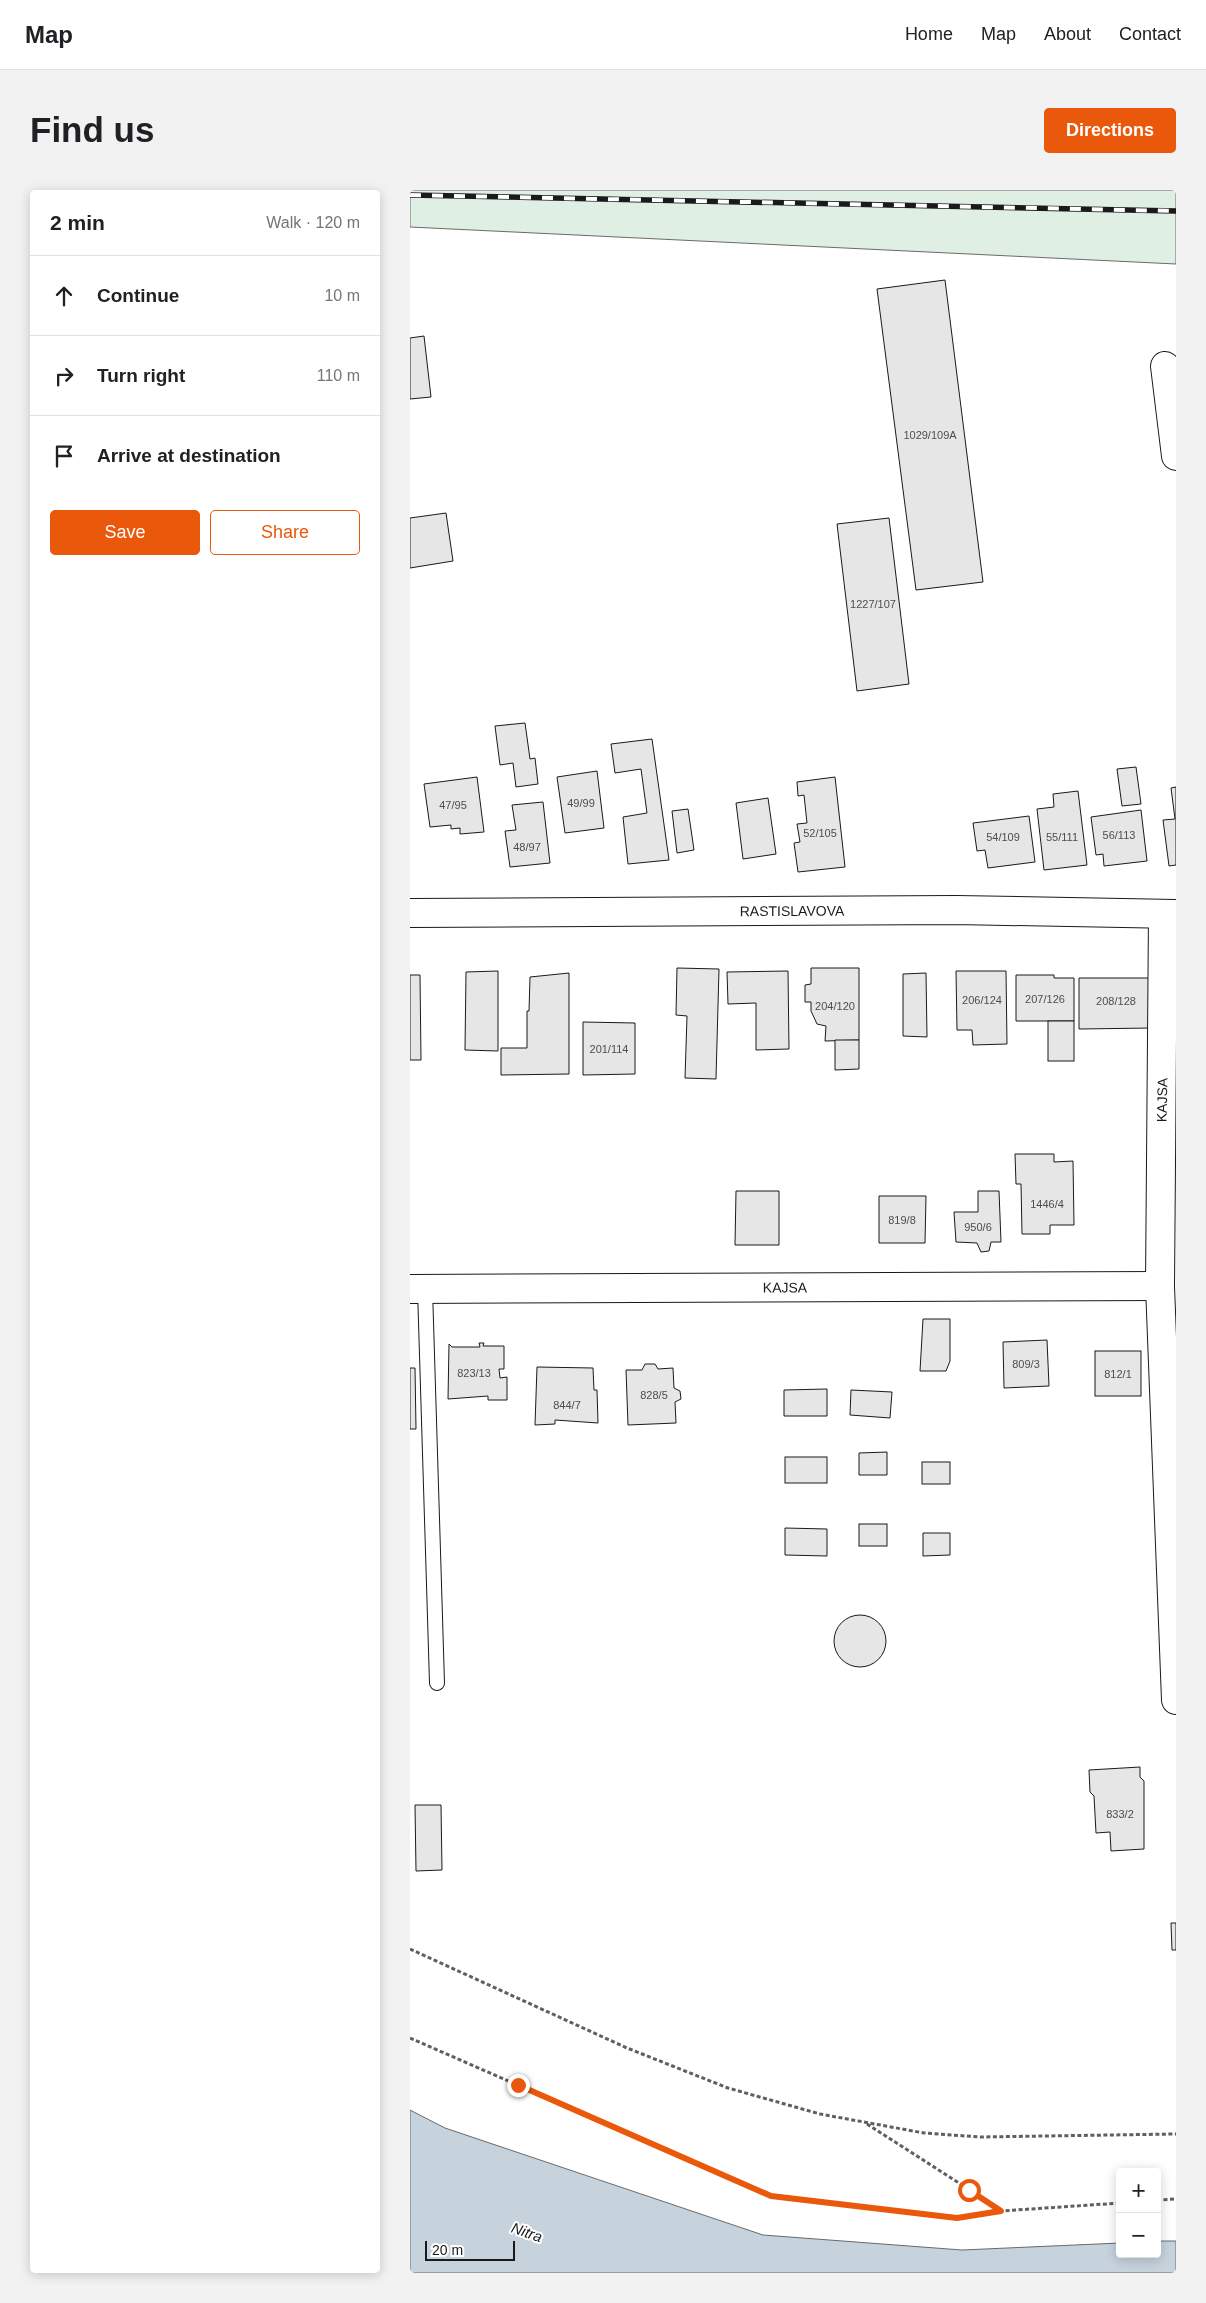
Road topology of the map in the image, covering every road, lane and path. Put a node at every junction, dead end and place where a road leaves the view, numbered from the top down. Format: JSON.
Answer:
{"nodes":[{"id":1,"x":1165,"y":366,"type":"dead end"},
{"id":2,"x":1176,"y":456,"type":"edge"},
{"id":3,"x":410,"y":913,"type":"edge"},
{"id":4,"x":1169,"y":914,"type":"edge"},
{"id":5,"x":1160,"y":1286,"type":"junction"},
{"id":6,"x":417,"y":1289,"type":"edge"},
{"id":7,"x":436,"y":1683,"type":"dead end"},
{"id":8,"x":1176,"y":1700,"type":"edge"},
{"id":9,"x":410,"y":1949,"type":"edge"},
{"id":10,"x":410,"y":2038,"type":"edge"},
{"id":11,"x":866,"y":2124,"type":"junction"},
{"id":12,"x":1176,"y":2134,"type":"edge"},
{"id":13,"x":1176,"y":2198,"type":"edge"},
{"id":14,"x":1161,"y":2200,"type":"edge"},
{"id":15,"x":1116,"y":2203,"type":"edge"},
{"id":16,"x":1001,"y":2211,"type":"junction"}],
"edges":[{"from":1,"to":2,"type":"street"},
{"from":3,"to":4,"type":"street","name":"RASTISLAVOVA"},
{"from":4,"to":5,"type":"street","name":"KAJSA"},
{"from":5,"to":6,"type":"street","name":"KAJSA"},
{"from":5,"to":8,"type":"street","name":"KAJSA"},
{"from":6,"to":7,"type":"lane"},
{"from":9,"to":11,"type":"path"},
{"from":10,"to":16,"type":"path"},
{"from":11,"to":12,"type":"path"},
{"from":11,"to":16,"type":"path"},
{"from":13,"to":14,"type":"path"},
{"from":15,"to":16,"type":"path"}]}
